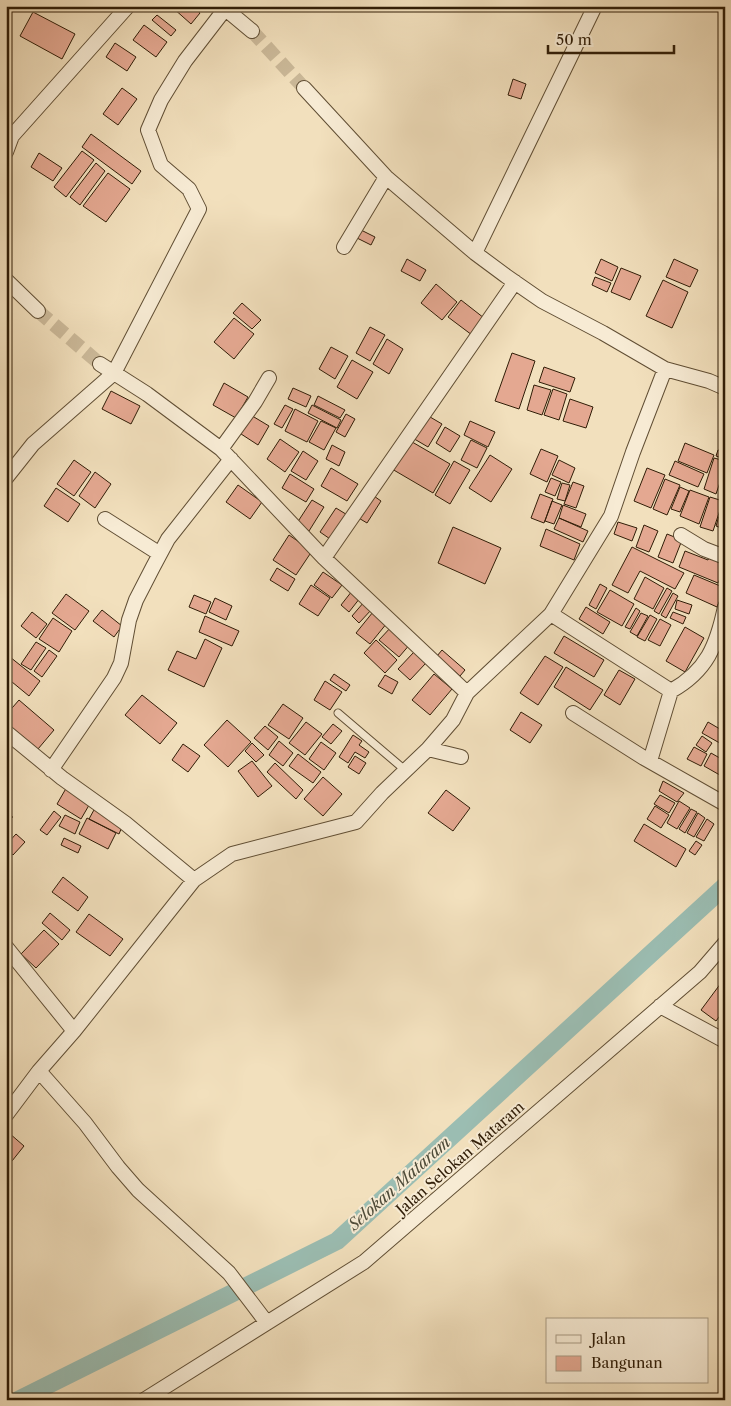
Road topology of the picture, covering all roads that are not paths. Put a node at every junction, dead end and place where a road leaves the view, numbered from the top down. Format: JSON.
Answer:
{"nodes":[{"id":1,"x":128,"y":6,"type":"edge"},
{"id":2,"x":595,"y":6,"type":"edge"},
{"id":3,"x":223,"y":8,"type":"edge"},
{"id":4,"x":252,"y":31,"type":"tunnel mouth"},
{"id":5,"x":304,"y":88,"type":"tunnel mouth"},
{"id":6,"x":9,"y":132,"type":"edge"},
{"id":7,"x":6,"y":152,"type":"edge"},
{"id":8,"x":386,"y":177,"type":"junction"},
{"id":9,"x":344,"y":247,"type":"dead end"},
{"id":10,"x":475,"y":253,"type":"junction"},
{"id":11,"x":6,"y":280,"type":"edge"},
{"id":12,"x":515,"y":282,"type":"junction"},
{"id":13,"x":38,"y":311,"type":"tunnel mouth"},
{"id":14,"x":100,"y":364,"type":"tunnel mouth"},
{"id":15,"x":665,"y":369,"type":"junction"},
{"id":16,"x":114,"y":373,"type":"junction"},
{"id":17,"x":270,"y":378,"type":"dead end"},
{"id":18,"x":725,"y":388,"type":"edge"},
{"id":19,"x":221,"y":449,"type":"junction"},
{"id":20,"x":231,"y":459,"type":"junction"},
{"id":21,"x":6,"y":478,"type":"edge"},
{"id":22,"x":105,"y":519,"type":"dead end"},
{"id":23,"x":681,"y":535,"type":"dead end"},
{"id":24,"x":160,"y":554,"type":"junction"},
{"id":25,"x":725,"y":557,"type":"edge"},
{"id":26,"x":324,"y":558,"type":"junction"},
{"id":27,"x":725,"y":607,"type":"edge"},
{"id":28,"x":551,"y":614,"type":"junction"},
{"id":29,"x":671,"y":691,"type":"junction"},
{"id":30,"x":467,"y":694,"type":"junction"},
{"id":31,"x":338,"y":713,"type":"dead end"},
{"id":32,"x":573,"y":713,"type":"dead end"},
{"id":33,"x":6,"y":732,"type":"edge"},
{"id":34,"x":428,"y":749,"type":"junction"},
{"id":35,"x":461,"y":757,"type":"dead end"},
{"id":36,"x":650,"y":761,"type":"junction"},
{"id":37,"x":51,"y":770,"type":"junction"},
{"id":38,"x":405,"y":770,"type":"junction"},
{"id":39,"x":725,"y":804,"type":"edge"},
{"id":40,"x":194,"y":880,"type":"junction"},
{"id":41,"x":725,"y":943,"type":"edge"},
{"id":42,"x":6,"y":947,"type":"edge"},
{"id":43,"x":660,"y":1006,"type":"junction"},
{"id":44,"x":74,"y":1031,"type":"junction"},
{"id":45,"x":725,"y":1041,"type":"edge"},
{"id":46,"x":39,"y":1071,"type":"junction"},
{"id":47,"x":6,"y":1116,"type":"edge"},
{"id":48,"x":267,"y":1323,"type":"junction"},
{"id":49,"x":144,"y":1400,"type":"edge"}],
"edges":[{"from":1,"to":6,"type":"street"},
{"from":2,"to":10,"type":"street"},
{"from":3,"to":4,"type":"street"},
{"from":3,"to":16,"type":"street"},
{"from":5,"to":8,"type":"street"},
{"from":6,"to":7,"type":"street"},
{"from":8,"to":9,"type":"street"},
{"from":8,"to":10,"type":"street"},
{"from":10,"to":12,"type":"street"},
{"from":11,"to":13,"type":"street"},
{"from":12,"to":15,"type":"street"},
{"from":12,"to":26,"type":"street"},
{"from":14,"to":16,"type":"street"},
{"from":15,"to":18,"type":"street"},
{"from":15,"to":28,"type":"street"},
{"from":16,"to":19,"type":"street"},
{"from":16,"to":21,"type":"street"},
{"from":17,"to":19,"type":"street"},
{"from":19,"to":20,"type":"street"},
{"from":20,"to":24,"type":"street"},
{"from":20,"to":26,"type":"street"},
{"from":22,"to":24,"type":"street"},
{"from":23,"to":25,"type":"street"},
{"from":24,"to":37,"type":"street"},
{"from":26,"to":30,"type":"street"},
{"from":27,"to":29,"type":"street"},
{"from":28,"to":29,"type":"street"},
{"from":28,"to":30,"type":"street"},
{"from":29,"to":36,"type":"street"},
{"from":30,"to":34,"type":"street"},
{"from":31,"to":38,"type":"lane"},
{"from":32,"to":36,"type":"street"},
{"from":33,"to":37,"type":"street"},
{"from":34,"to":35,"type":"street"},
{"from":34,"to":38,"type":"street"},
{"from":36,"to":39,"type":"street"},
{"from":37,"to":40,"type":"street"},
{"from":38,"to":40,"type":"street"},
{"from":40,"to":44,"type":"street"},
{"from":41,"to":43,"type":"street","name":"Jalan Selokan Mataram"},
{"from":42,"to":44,"type":"street"},
{"from":43,"to":45,"type":"street"},
{"from":43,"to":48,"type":"street","name":"Jalan Selokan Mataram"},
{"from":44,"to":46,"type":"street"},
{"from":46,"to":47,"type":"street"},
{"from":46,"to":48,"type":"street"},
{"from":48,"to":49,"type":"street","name":"Jalan Selokan Mataram"}]}
